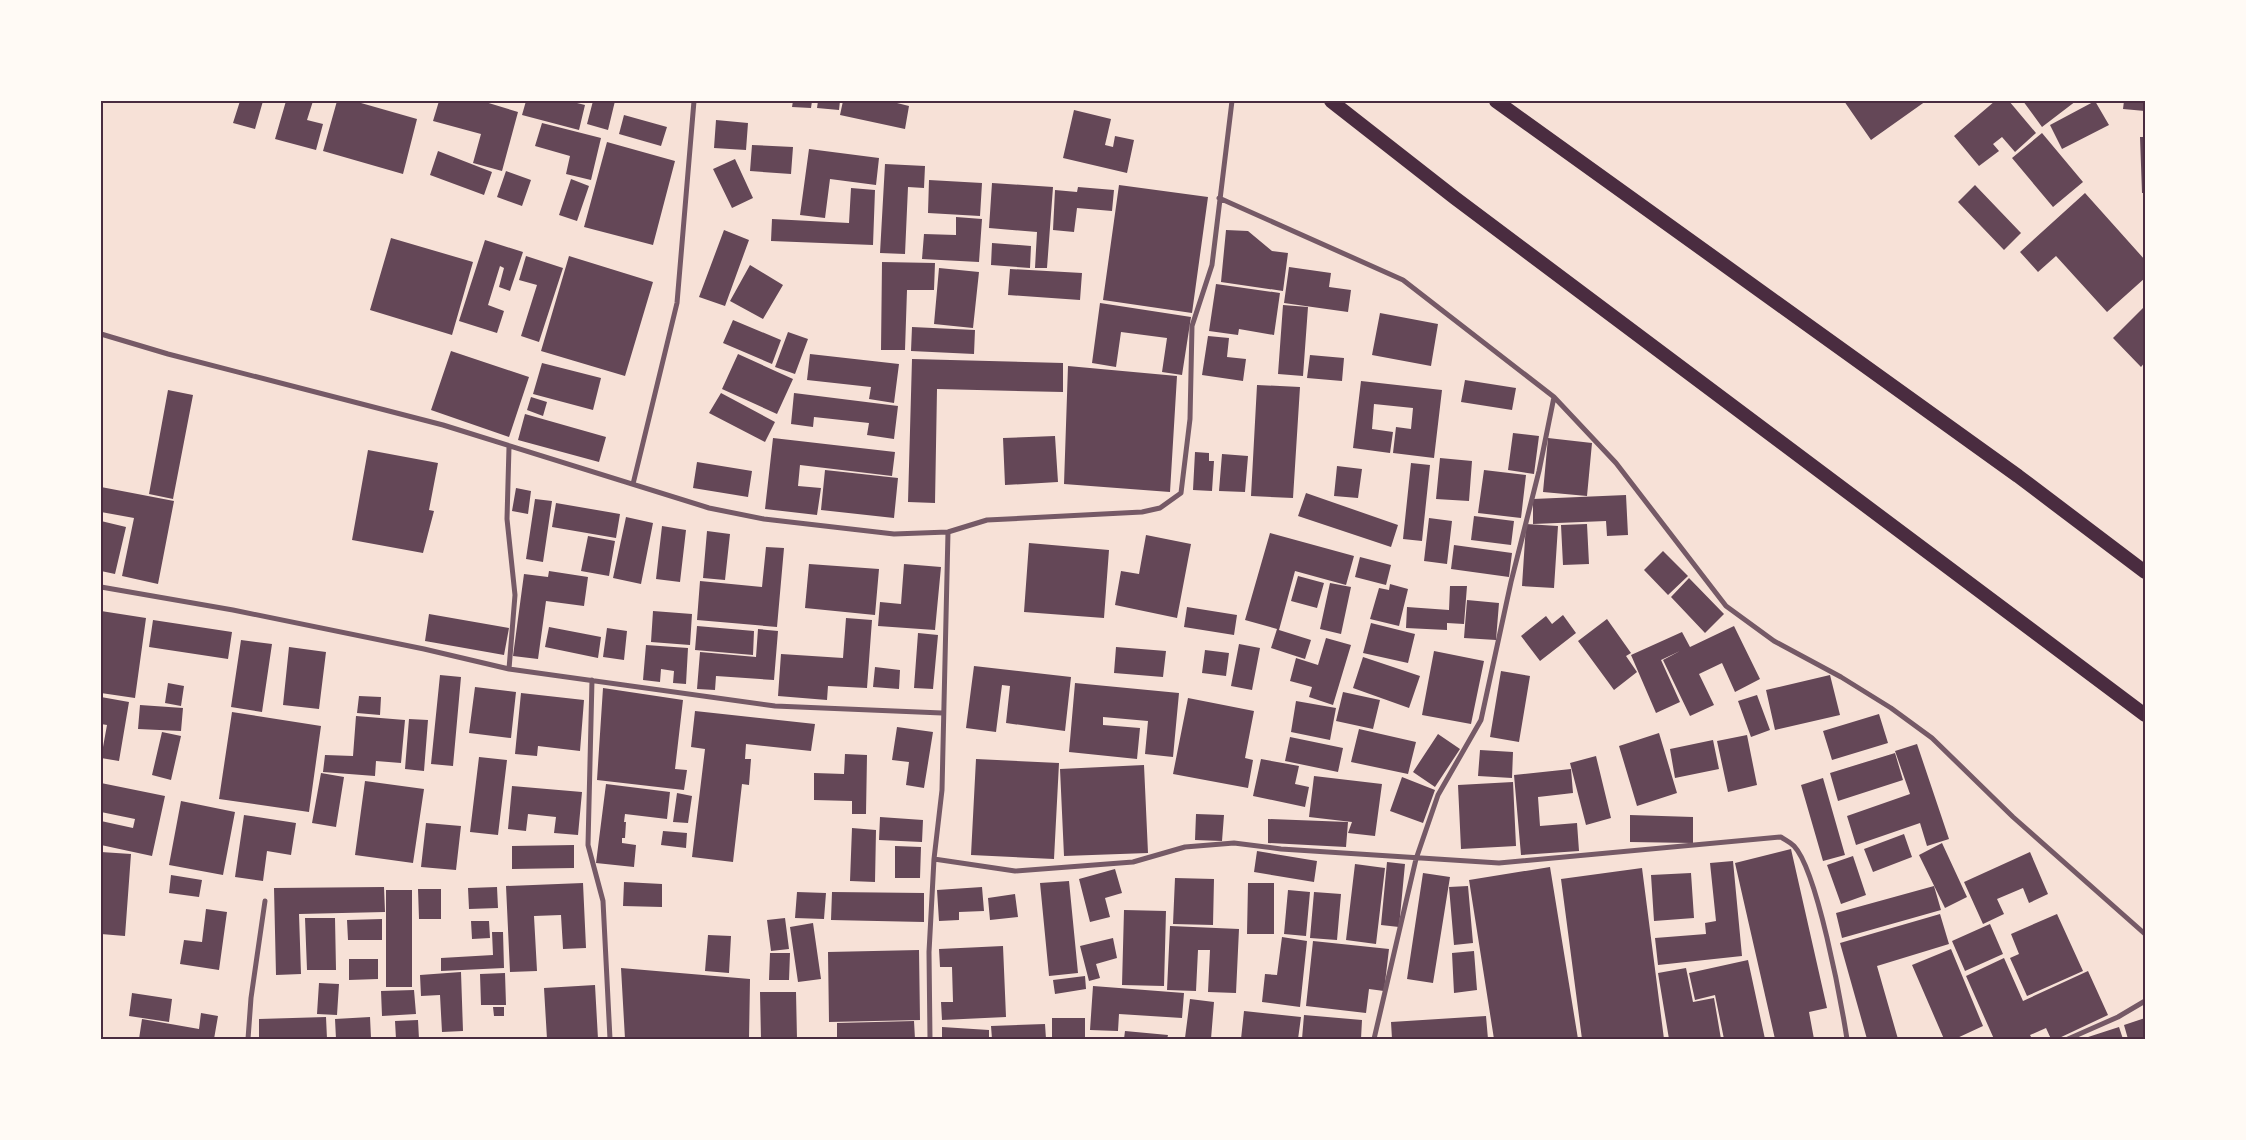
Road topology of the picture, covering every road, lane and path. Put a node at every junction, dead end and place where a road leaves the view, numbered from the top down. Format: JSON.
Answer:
{"nodes":[{"id":1,"x":694,"y":101,"type":"edge"},
{"id":2,"x":1232,"y":101,"type":"edge"},
{"id":3,"x":1331,"y":101,"type":"edge"},
{"id":4,"x":1496,"y":101,"type":"edge"},
{"id":5,"x":1219,"y":198,"type":"junction"},
{"id":6,"x":101,"y":334,"type":"edge"},
{"id":7,"x":1554,"y":397,"type":"junction"},
{"id":8,"x":509,"y":447,"type":"junction"},
{"id":9,"x":633,"y":484,"type":"junction"},
{"id":10,"x":948,"y":532,"type":"junction"},
{"id":11,"x":2145,"y":572,"type":"edge"},
{"id":12,"x":101,"y":587,"type":"edge"},
{"id":13,"x":509,"y":669,"type":"junction"},
{"id":14,"x":592,"y":680,"type":"junction"},
{"id":15,"x":942,"y":713,"type":"junction"},
{"id":16,"x":2145,"y":715,"type":"edge"},
{"id":17,"x":934,"y":859,"type":"junction"},
{"id":18,"x":1416,"y":859,"type":"junction"},
{"id":19,"x":265,"y":901,"type":"dead end"},
{"id":20,"x":2145,"y":934,"type":"edge"},
{"id":21,"x":2145,"y":1001,"type":"edge"},
{"id":22,"x":248,"y":1039,"type":"edge"},
{"id":23,"x":610,"y":1039,"type":"edge"},
{"id":24,"x":930,"y":1039,"type":"edge"},
{"id":25,"x":1374,"y":1039,"type":"edge"},
{"id":26,"x":1846,"y":1039,"type":"edge"},
{"id":27,"x":2068,"y":1039,"type":"edge"}],
"edges":[{"from":1,"to":9,"type":"street"},
{"from":2,"to":5,"type":"street"},
{"from":3,"to":16,"type":"highway"},
{"from":4,"to":11,"type":"highway"},
{"from":5,"to":7,"type":"street"},
{"from":5,"to":10,"type":"street"},
{"from":6,"to":8,"type":"street"},
{"from":7,"to":18,"type":"street"},
{"from":7,"to":20,"type":"street"},
{"from":8,"to":9,"type":"street"},
{"from":8,"to":13,"type":"street"},
{"from":9,"to":10,"type":"street"},
{"from":10,"to":15,"type":"street"},
{"from":12,"to":13,"type":"street"},
{"from":13,"to":14,"type":"street"},
{"from":14,"to":15,"type":"street"},
{"from":14,"to":23,"type":"street"},
{"from":15,"to":17,"type":"street"},
{"from":17,"to":18,"type":"street"},
{"from":17,"to":24,"type":"street"},
{"from":18,"to":25,"type":"street"},
{"from":18,"to":26,"type":"street"},
{"from":19,"to":22,"type":"street"},
{"from":21,"to":27,"type":"street"}]}
